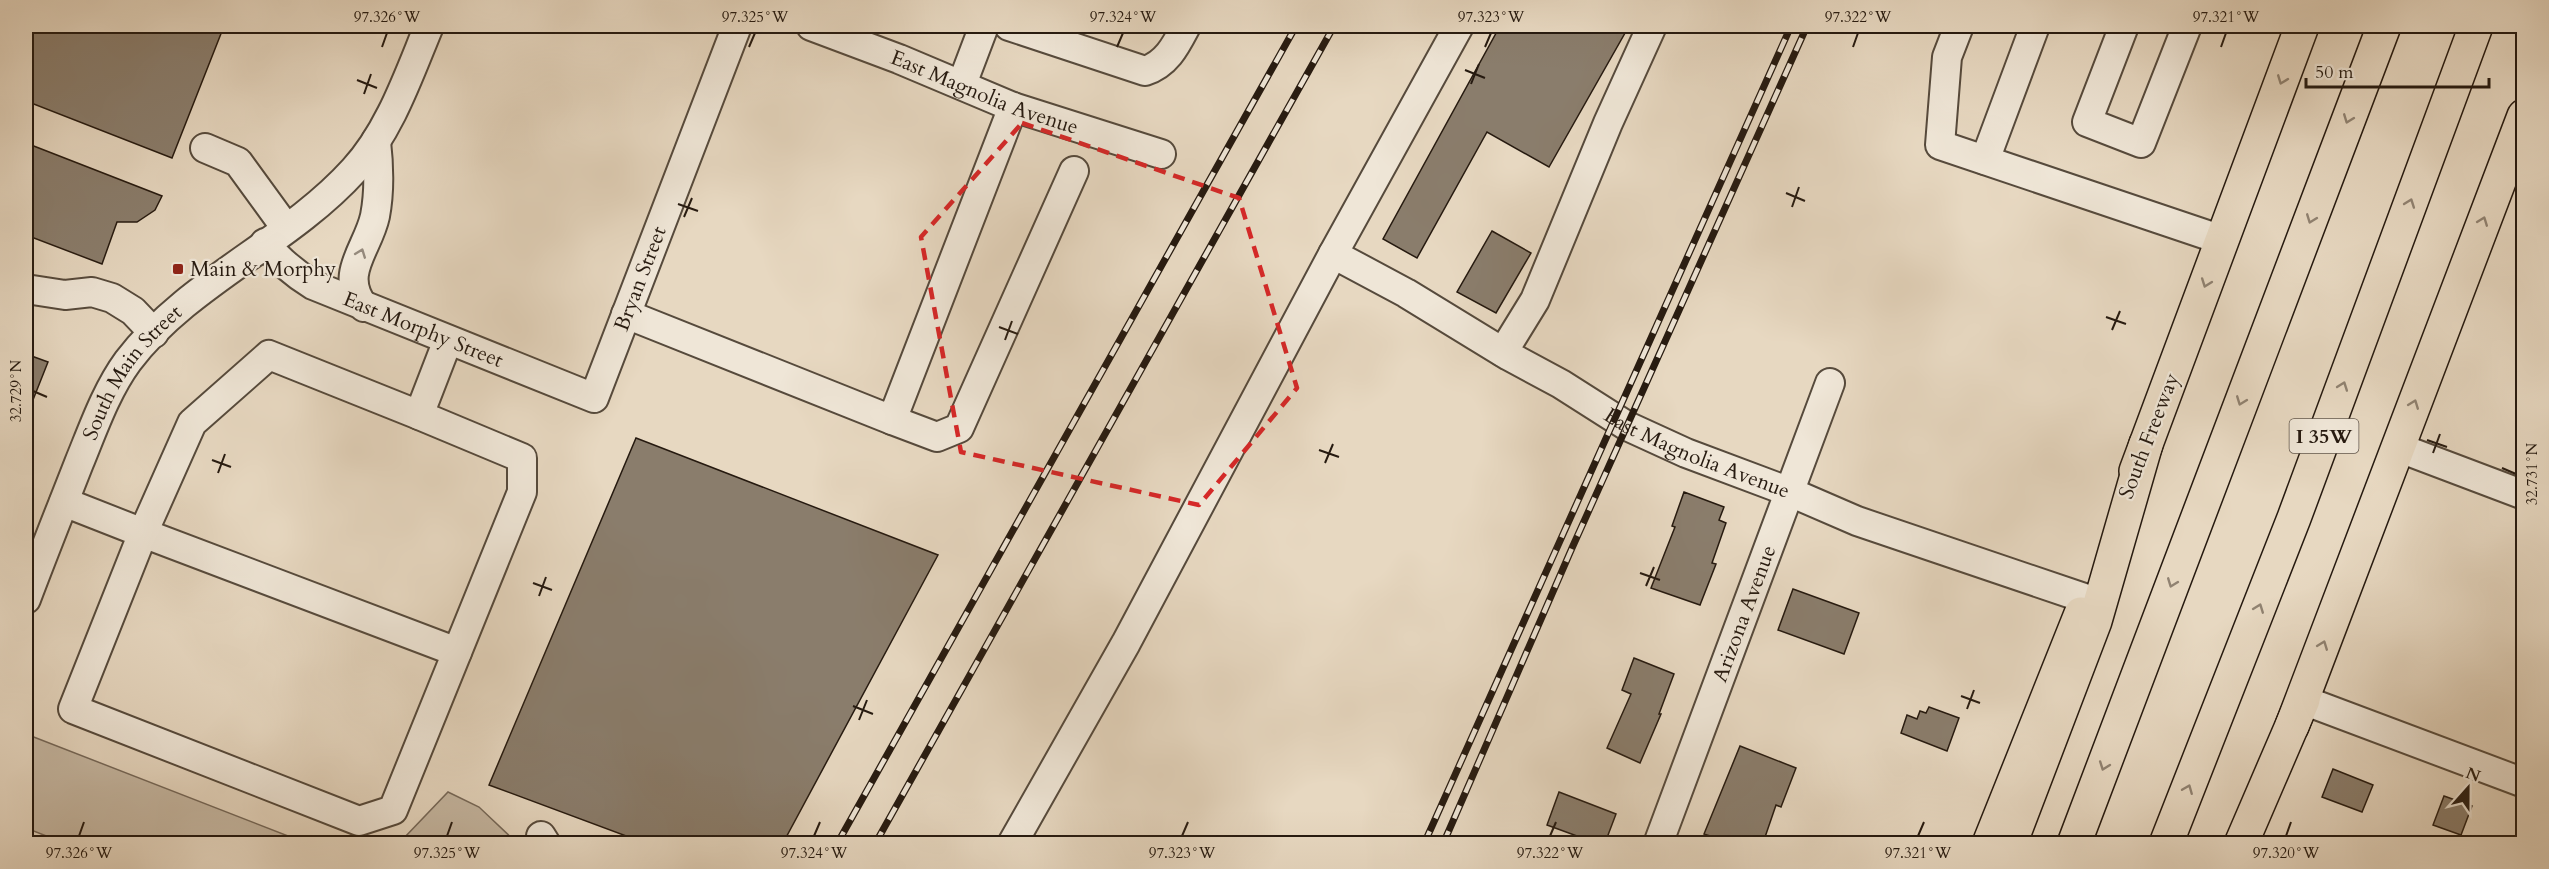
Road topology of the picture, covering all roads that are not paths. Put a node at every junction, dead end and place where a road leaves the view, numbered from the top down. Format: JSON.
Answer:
{"nodes":[{"id":1,"x":429,"y":26,"type":"edge"},
{"id":2,"x":737,"y":26,"type":"edge"},
{"id":3,"x":811,"y":26,"type":"edge"},
{"id":4,"x":984,"y":26,"type":"edge"},
{"id":5,"x":1009,"y":26,"type":"edge"},
{"id":6,"x":1186,"y":26,"type":"edge"},
{"id":7,"x":1459,"y":26,"type":"edge"},
{"id":8,"x":1652,"y":26,"type":"edge"},
{"id":9,"x":1959,"y":26,"type":"edge"},
{"id":10,"x":2035,"y":26,"type":"edge"},
{"id":11,"x":2124,"y":26,"type":"edge"},
{"id":12,"x":2187,"y":26,"type":"edge"},
{"id":13,"x":2302,"y":26,"type":"edge"},
{"id":14,"x":2384,"y":26,"type":"edge"},
{"id":15,"x":2476,"y":26,"type":"edge"},
{"id":16,"x":962,"y":84,"type":"junction"},
{"id":17,"x":1012,"y":107,"type":"junction"},
{"id":18,"x":2523,"y":116,"type":"edge"},
{"id":19,"x":375,"y":141,"type":"junction"},
{"id":20,"x":205,"y":148,"type":"dead end"},
{"id":21,"x":1161,"y":154,"type":"dead end"},
{"id":22,"x":1985,"y":160,"type":"junction"},
{"id":23,"x":1074,"y":171,"type":"dead end"},
{"id":24,"x":275,"y":236,"type":"junction"},
{"id":25,"x":2222,"y":240,"type":"junction"},
{"id":26,"x":1333,"y":254,"type":"junction"},
{"id":27,"x":26,"y":289,"type":"edge"},
{"id":28,"x":364,"y":307,"type":"junction"},
{"id":29,"x":626,"y":314,"type":"junction"},
{"id":30,"x":154,"y":333,"type":"junction"},
{"id":31,"x":448,"y":340,"type":"junction"},
{"id":32,"x":1503,"y":352,"type":"junction"},
{"id":33,"x":1830,"y":383,"type":"dead end"},
{"id":34,"x":594,"y":398,"type":"joint"},
{"id":35,"x":419,"y":415,"type":"junction"},
{"id":36,"x":892,"y":420,"type":"junction"},
{"id":37,"x":2146,"y":444,"type":"junction"},
{"id":38,"x":2397,"y":447,"type":"junction"},
{"id":39,"x":1790,"y":492,"type":"junction"},
{"id":40,"x":2523,"y":495,"type":"edge"},
{"id":41,"x":64,"y":502,"type":"junction"},
{"id":42,"x":143,"y":533,"type":"junction"},
{"id":43,"x":26,"y":599,"type":"edge"},
{"id":44,"x":2087,"y":599,"type":"junction"},
{"id":45,"x":457,"y":652,"type":"junction"},
{"id":46,"x":2302,"y":700,"type":"junction"},
{"id":47,"x":2523,"y":783,"type":"edge"},
{"id":48,"x":1012,"y":843,"type":"edge"},
{"id":49,"x":1658,"y":843,"type":"edge"},
{"id":50,"x":1989,"y":843,"type":"edge"},
{"id":51,"x":2010,"y":843,"type":"edge"},
{"id":52,"x":2074,"y":843,"type":"edge"},
{"id":53,"x":2166,"y":843,"type":"edge"},
{"id":54,"x":2241,"y":843,"type":"edge"},
{"id":55,"x":2248,"y":843,"type":"edge"}],
"edges":[{"from":1,"to":19,"type":"street","name":"South Main Street"},
{"from":2,"to":29,"type":"street","name":"Bryan Street"},
{"from":3,"to":16,"type":"street","name":"East Magnolia Avenue"},
{"from":4,"to":16,"type":"street"},
{"from":5,"to":6,"type":"street"},
{"from":7,"to":26,"type":"street"},
{"from":8,"to":32,"type":"street"},
{"from":9,"to":22,"type":"street"},
{"from":10,"to":22,"type":"street"},
{"from":11,"to":12,"type":"street"},
{"from":13,"to":25,"type":"main road","name":"South Freeway","one_way":true},
{"from":14,"to":52,"type":"main road","one_way":true},
{"from":53,"to":15,"type":"main road","number":"I 35W","one_way":true},
{"from":16,"to":17,"type":"street","name":"East Magnolia Avenue"},
{"from":17,"to":21,"type":"street","name":"East Magnolia Avenue"},
{"from":17,"to":36,"type":"street"},
{"from":38,"to":18,"type":"main road","one_way":true},
{"from":19,"to":24,"type":"street","name":"South Main Street"},
{"from":28,"to":19,"type":"street","one_way":true},
{"from":20,"to":24,"type":"street","name":"East Morphy Street"},
{"from":22,"to":25,"type":"street"},
{"from":23,"to":36,"type":"street"},
{"from":24,"to":28,"type":"street","name":"East Morphy Street"},
{"from":24,"to":30,"type":"street","name":"South Main Street"},
{"from":25,"to":37,"type":"main road","name":"South Freeway","one_way":true},
{"from":26,"to":32,"type":"street","name":"East Magnolia Avenue"},
{"from":26,"to":48,"type":"street"},
{"from":27,"to":30,"type":"street"},
{"from":28,"to":31,"type":"street","name":"East Morphy Street"},
{"from":29,"to":34,"type":"street","name":"Bryan Street"},
{"from":29,"to":36,"type":"street"},
{"from":30,"to":41,"type":"street","name":"South Main Street"},
{"from":31,"to":34,"type":"street","name":"East Morphy Street"},
{"from":31,"to":35,"type":"street"},
{"from":32,"to":39,"type":"street","name":"East Magnolia Avenue"},
{"from":33,"to":39,"type":"street","name":"Arizona Avenue"},
{"from":35,"to":42,"type":"street"},
{"from":35,"to":45,"type":"street"},
{"from":37,"to":44,"type":"main road","name":"South Freeway"},
{"from":37,"to":51,"type":"main road"},
{"from":38,"to":40,"type":"street"},
{"from":46,"to":38,"type":"main road","one_way":true},
{"from":39,"to":44,"type":"street","name":"East Magnolia Avenue"},
{"from":39,"to":49,"type":"street","name":"Arizona Avenue"},
{"from":41,"to":42,"type":"street"},
{"from":41,"to":43,"type":"street","name":"South Main Street"},
{"from":42,"to":45,"type":"street"},
{"from":42,"to":45,"type":"street"},
{"from":44,"to":50,"type":"main road","name":"South Freeway"},
{"from":46,"to":47,"type":"street"},
{"from":46,"to":54,"type":"main road"},
{"from":46,"to":55,"type":"main road"}]}
